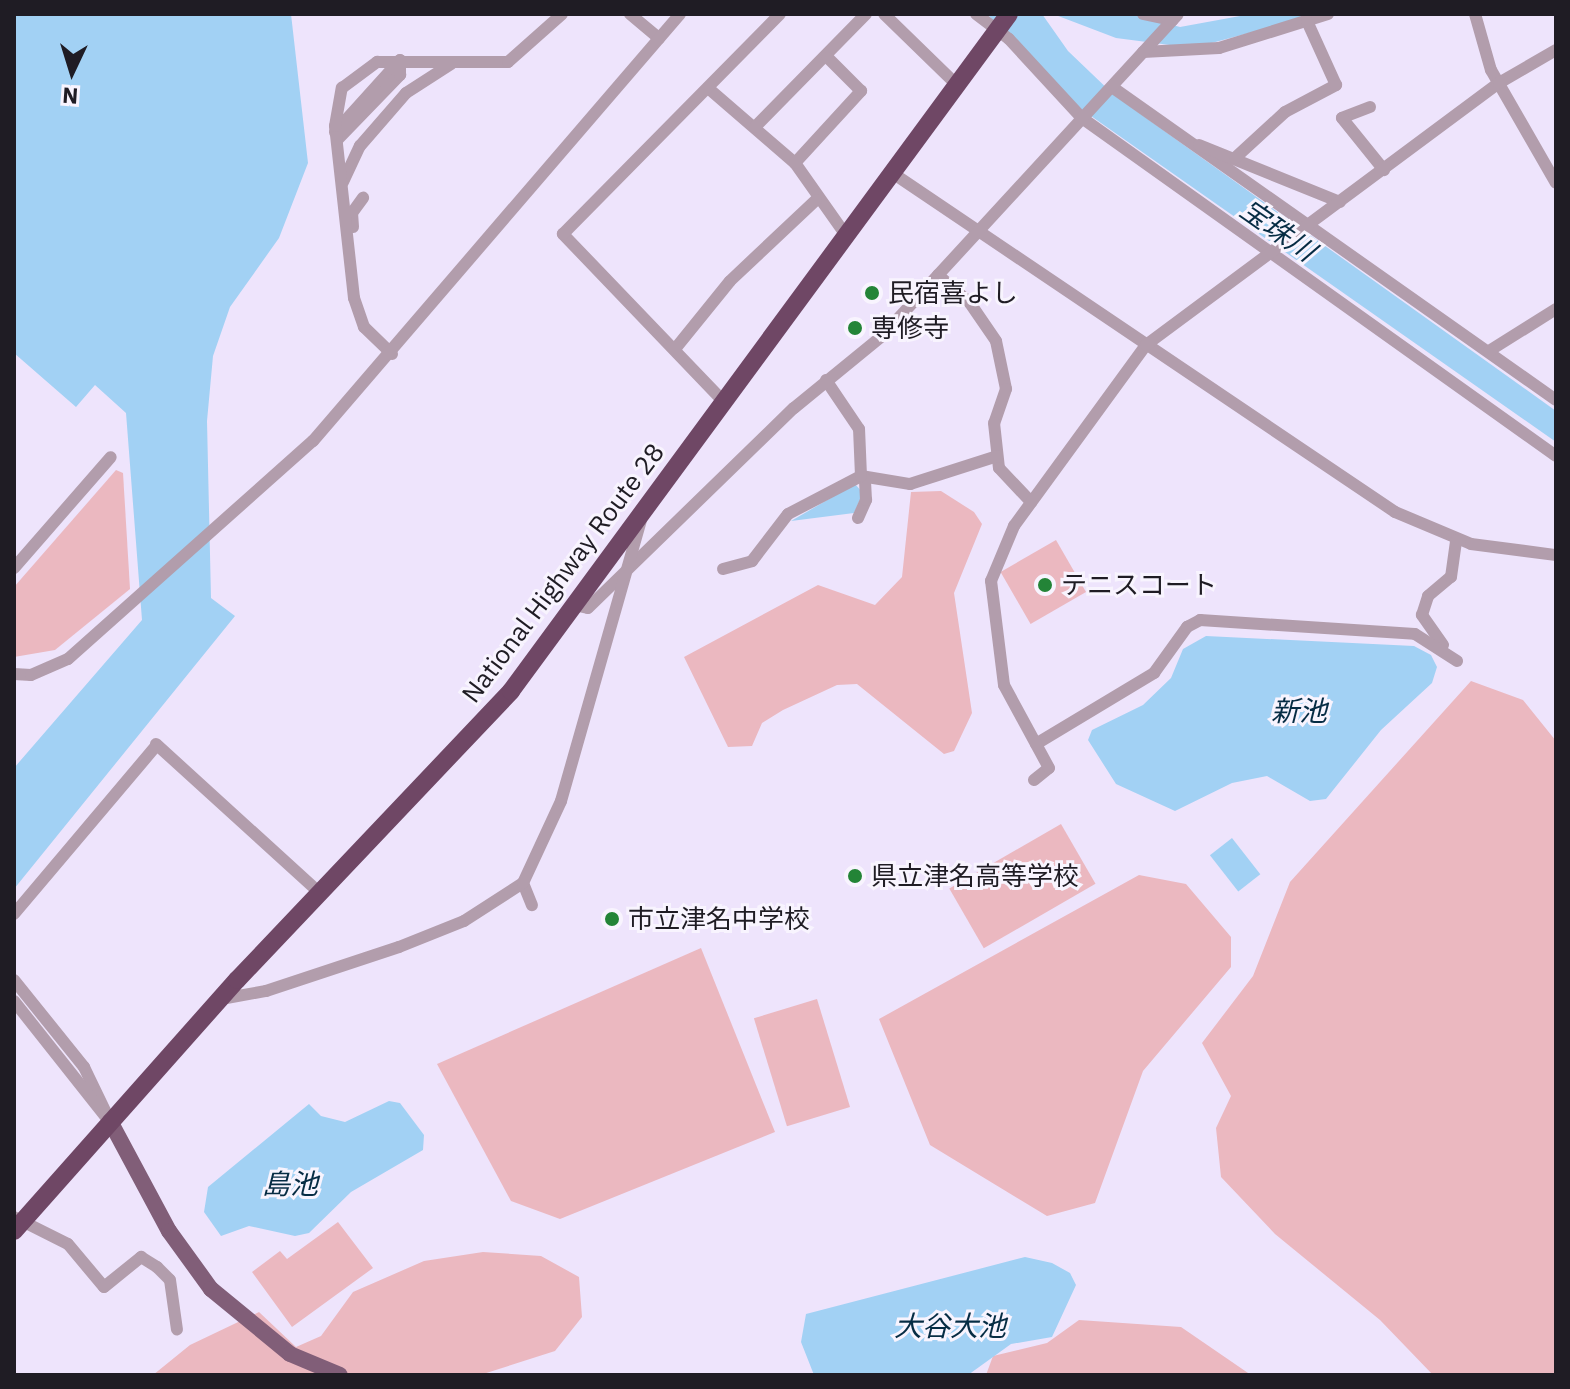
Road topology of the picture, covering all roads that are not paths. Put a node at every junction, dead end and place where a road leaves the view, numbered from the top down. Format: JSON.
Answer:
{"nodes":[{"id":1,"x":562,"y":14,"type":"edge"},
{"id":2,"x":630,"y":14,"type":"edge"},
{"id":3,"x":680,"y":14,"type":"edge"},
{"id":4,"x":780,"y":14,"type":"edge"},
{"id":5,"x":866,"y":14,"type":"edge"},
{"id":6,"x":884,"y":14,"type":"edge"},
{"id":7,"x":976,"y":14,"type":"edge"},
{"id":8,"x":1143,"y":14,"type":"edge"},
{"id":9,"x":1328,"y":14,"type":"edge"},
{"id":10,"x":1475,"y":14,"type":"edge"},
{"id":11,"x":1173,"y":19,"type":"edge"},
{"id":12,"x":1307,"y":21,"type":"junction"},
{"id":13,"x":1002,"y":24,"type":"edge"},
{"id":14,"x":659,"y":38,"type":"junction"},
{"id":15,"x":1145,"y":50,"type":"junction"},
{"id":16,"x":1556,"y":50,"type":"edge"},
{"id":17,"x":828,"y":58,"type":"junction"},
{"id":18,"x":400,"y":60,"type":"junction"},
{"id":19,"x":451,"y":64,"type":"junction"},
{"id":20,"x":1499,"y":83,"type":"junction"},
{"id":21,"x":956,"y":84,"type":"junction"},
{"id":22,"x":1112,"y":87,"type":"junction"},
{"id":23,"x":708,"y":88,"type":"junction"},
{"id":24,"x":1370,"y":107,"type":"dead end"},
{"id":25,"x":1083,"y":117,"type":"junction"},
{"id":26,"x":755,"y":127,"type":"junction"},
{"id":27,"x":336,"y":136,"type":"junction"},
{"id":28,"x":1196,"y":148,"type":"junction"},
{"id":29,"x":1235,"y":158,"type":"junction"},
{"id":30,"x":795,"y":163,"type":"junction"},
{"id":31,"x":1384,"y":170,"type":"junction"},
{"id":32,"x":891,"y":172,"type":"junction"},
{"id":33,"x":1556,"y":183,"type":"edge"},
{"id":34,"x":342,"y":185,"type":"junction"},
{"id":35,"x":360,"y":196,"type":"dead end"},
{"id":36,"x":816,"y":200,"type":"junction"},
{"id":37,"x":1340,"y":202,"type":"junction"},
{"id":38,"x":1305,"y":227,"type":"junction"},
{"id":39,"x":977,"y":231,"type":"junction"},
{"id":40,"x":845,"y":234,"type":"junction"},
{"id":41,"x":1269,"y":255,"type":"junction"},
{"id":42,"x":938,"y":275,"type":"junction"},
{"id":43,"x":353,"y":290,"type":"junction"},
{"id":44,"x":1556,"y":309,"type":"edge"},
{"id":45,"x":1146,"y":345,"type":"junction"},
{"id":46,"x":675,"y":349,"type":"junction"},
{"id":47,"x":1489,"y":351,"type":"junction"},
{"id":48,"x":392,"y":354,"type":"junction"},
{"id":49,"x":826,"y":380,"type":"junction"},
{"id":50,"x":1556,"y":400,"type":"edge"},
{"id":51,"x":724,"y":402,"type":"junction"},
{"id":52,"x":997,"y":456,"type":"junction"},
{"id":53,"x":1556,"y":456,"type":"edge"},
{"id":54,"x":111,"y":457,"type":"dead end"},
{"id":55,"x":863,"y":477,"type":"junction"},
{"id":56,"x":1031,"y":502,"type":"junction"},
{"id":57,"x":644,"y":511,"type":"junction"},
{"id":58,"x":858,"y":518,"type":"dead end"},
{"id":59,"x":1456,"y":540,"type":"junction"},
{"id":60,"x":1556,"y":555,"type":"edge"},
{"id":61,"x":629,"y":567,"type":"junction"},
{"id":62,"x":14,"y":568,"type":"edge"},
{"id":63,"x":723,"y":569,"type":"dead end"},
{"id":64,"x":574,"y":605,"type":"junction"},
{"id":65,"x":14,"y":674,"type":"edge"},
{"id":66,"x":1036,"y":744,"type":"junction"},
{"id":67,"x":1034,"y":780,"type":"dead end"},
{"id":68,"x":523,"y":883,"type":"junction"},
{"id":69,"x":320,"y":893,"type":"junction"},
{"id":70,"x":532,"y":905,"type":"dead end"},
{"id":71,"x":14,"y":914,"type":"edge"},
{"id":72,"x":14,"y":980,"type":"edge"},
{"id":73,"x":221,"y":999,"type":"junction"},
{"id":74,"x":14,"y":1001,"type":"edge"},
{"id":75,"x":110,"y":1121,"type":"junction"},
{"id":76,"x":17,"y":1223,"type":"edge"},
{"id":77,"x":177,"y":1330,"type":"dead end"},
{"id":78,"x":340,"y":1375,"type":"edge"}],
"edges":[{"from":1,"to":19,"type":"street"},
{"from":2,"to":14,"type":"street"},
{"from":3,"to":14,"type":"street"},
{"from":4,"to":23,"type":"street"},
{"from":5,"to":17,"type":"street"},
{"from":6,"to":21,"type":"street"},
{"from":7,"to":13,"type":"street"},
{"from":8,"to":11,"type":"street"},
{"from":9,"to":12,"type":"street"},
{"from":10,"to":20,"type":"street"},
{"from":11,"to":15,"type":"street"},
{"from":12,"to":15,"type":"street"},
{"from":12,"to":29,"type":"street"},
{"from":13,"to":21,"type":"highway","name":"National Highway Route 28"},
{"from":13,"to":25,"type":"street"},
{"from":14,"to":48,"type":"street"},
{"from":15,"to":22,"type":"street"},
{"from":16,"to":20,"type":"street"},
{"from":17,"to":26,"type":"street"},
{"from":17,"to":30,"type":"street"},
{"from":18,"to":19,"type":"street"},
{"from":18,"to":27,"type":"street"},
{"from":18,"to":27,"type":"street"},
{"from":19,"to":34,"type":"street"},
{"from":20,"to":31,"type":"street"},
{"from":20,"to":33,"type":"street"},
{"from":21,"to":32,"type":"highway","name":"National Highway Route 28"},
{"from":22,"to":25,"type":"street"},
{"from":22,"to":28,"type":"street"},
{"from":23,"to":26,"type":"street"},
{"from":23,"to":46,"type":"street"},
{"from":24,"to":31,"type":"street"},
{"from":25,"to":39,"type":"street"},
{"from":25,"to":41,"type":"street"},
{"from":26,"to":30,"type":"street"},
{"from":27,"to":34,"type":"street"},
{"from":28,"to":29,"type":"street"},
{"from":28,"to":38,"type":"street"},
{"from":29,"to":37,"type":"street"},
{"from":30,"to":36,"type":"street"},
{"from":31,"to":37,"type":"street"},
{"from":32,"to":39,"type":"street"},
{"from":32,"to":40,"type":"highway","name":"National Highway Route 28"},
{"from":34,"to":43,"type":"street"},
{"from":35,"to":43,"type":"street"},
{"from":36,"to":40,"type":"street"},
{"from":36,"to":46,"type":"street"},
{"from":37,"to":38,"type":"street"},
{"from":38,"to":41,"type":"street"},
{"from":38,"to":47,"type":"street"},
{"from":39,"to":42,"type":"street"},
{"from":39,"to":45,"type":"street"},
{"from":40,"to":51,"type":"highway","name":"National Highway Route 28"},
{"from":41,"to":45,"type":"street"},
{"from":41,"to":53,"type":"street"},
{"from":42,"to":49,"type":"street"},
{"from":42,"to":52,"type":"street"},
{"from":43,"to":48,"type":"street"},
{"from":44,"to":47,"type":"street"},
{"from":45,"to":56,"type":"street"},
{"from":45,"to":59,"type":"street"},
{"from":46,"to":51,"type":"street"},
{"from":47,"to":50,"type":"street"},
{"from":48,"to":65,"type":"street"},
{"from":49,"to":55,"type":"street"},
{"from":49,"to":61,"type":"street"},
{"from":51,"to":57,"type":"highway","name":"National Highway Route 28"},
{"from":52,"to":55,"type":"street"},
{"from":52,"to":56,"type":"street"},
{"from":54,"to":62,"type":"street"},
{"from":55,"to":58,"type":"street"},
{"from":55,"to":63,"type":"street"},
{"from":56,"to":66,"type":"street"},
{"from":57,"to":61,"type":"street"},
{"from":57,"to":64,"type":"highway","name":"National Highway Route 28"},
{"from":59,"to":60,"type":"street"},
{"from":59,"to":66,"type":"street"},
{"from":61,"to":64,"type":"street"},
{"from":61,"to":68,"type":"street"},
{"from":64,"to":69,"type":"highway","name":"National Highway Route 28"},
{"from":66,"to":67,"type":"street"},
{"from":68,"to":70,"type":"street"},
{"from":68,"to":73,"type":"street"},
{"from":69,"to":71,"type":"street"},
{"from":69,"to":73,"type":"highway","name":"National Highway Route 28"},
{"from":72,"to":75,"type":"street"},
{"from":73,"to":75,"type":"highway","name":"National Highway Route 28"},
{"from":74,"to":75,"type":"street"},
{"from":75,"to":76,"type":"highway","name":"National Highway Route 28"},
{"from":75,"to":78,"type":"main road"},
{"from":76,"to":77,"type":"street"}]}
